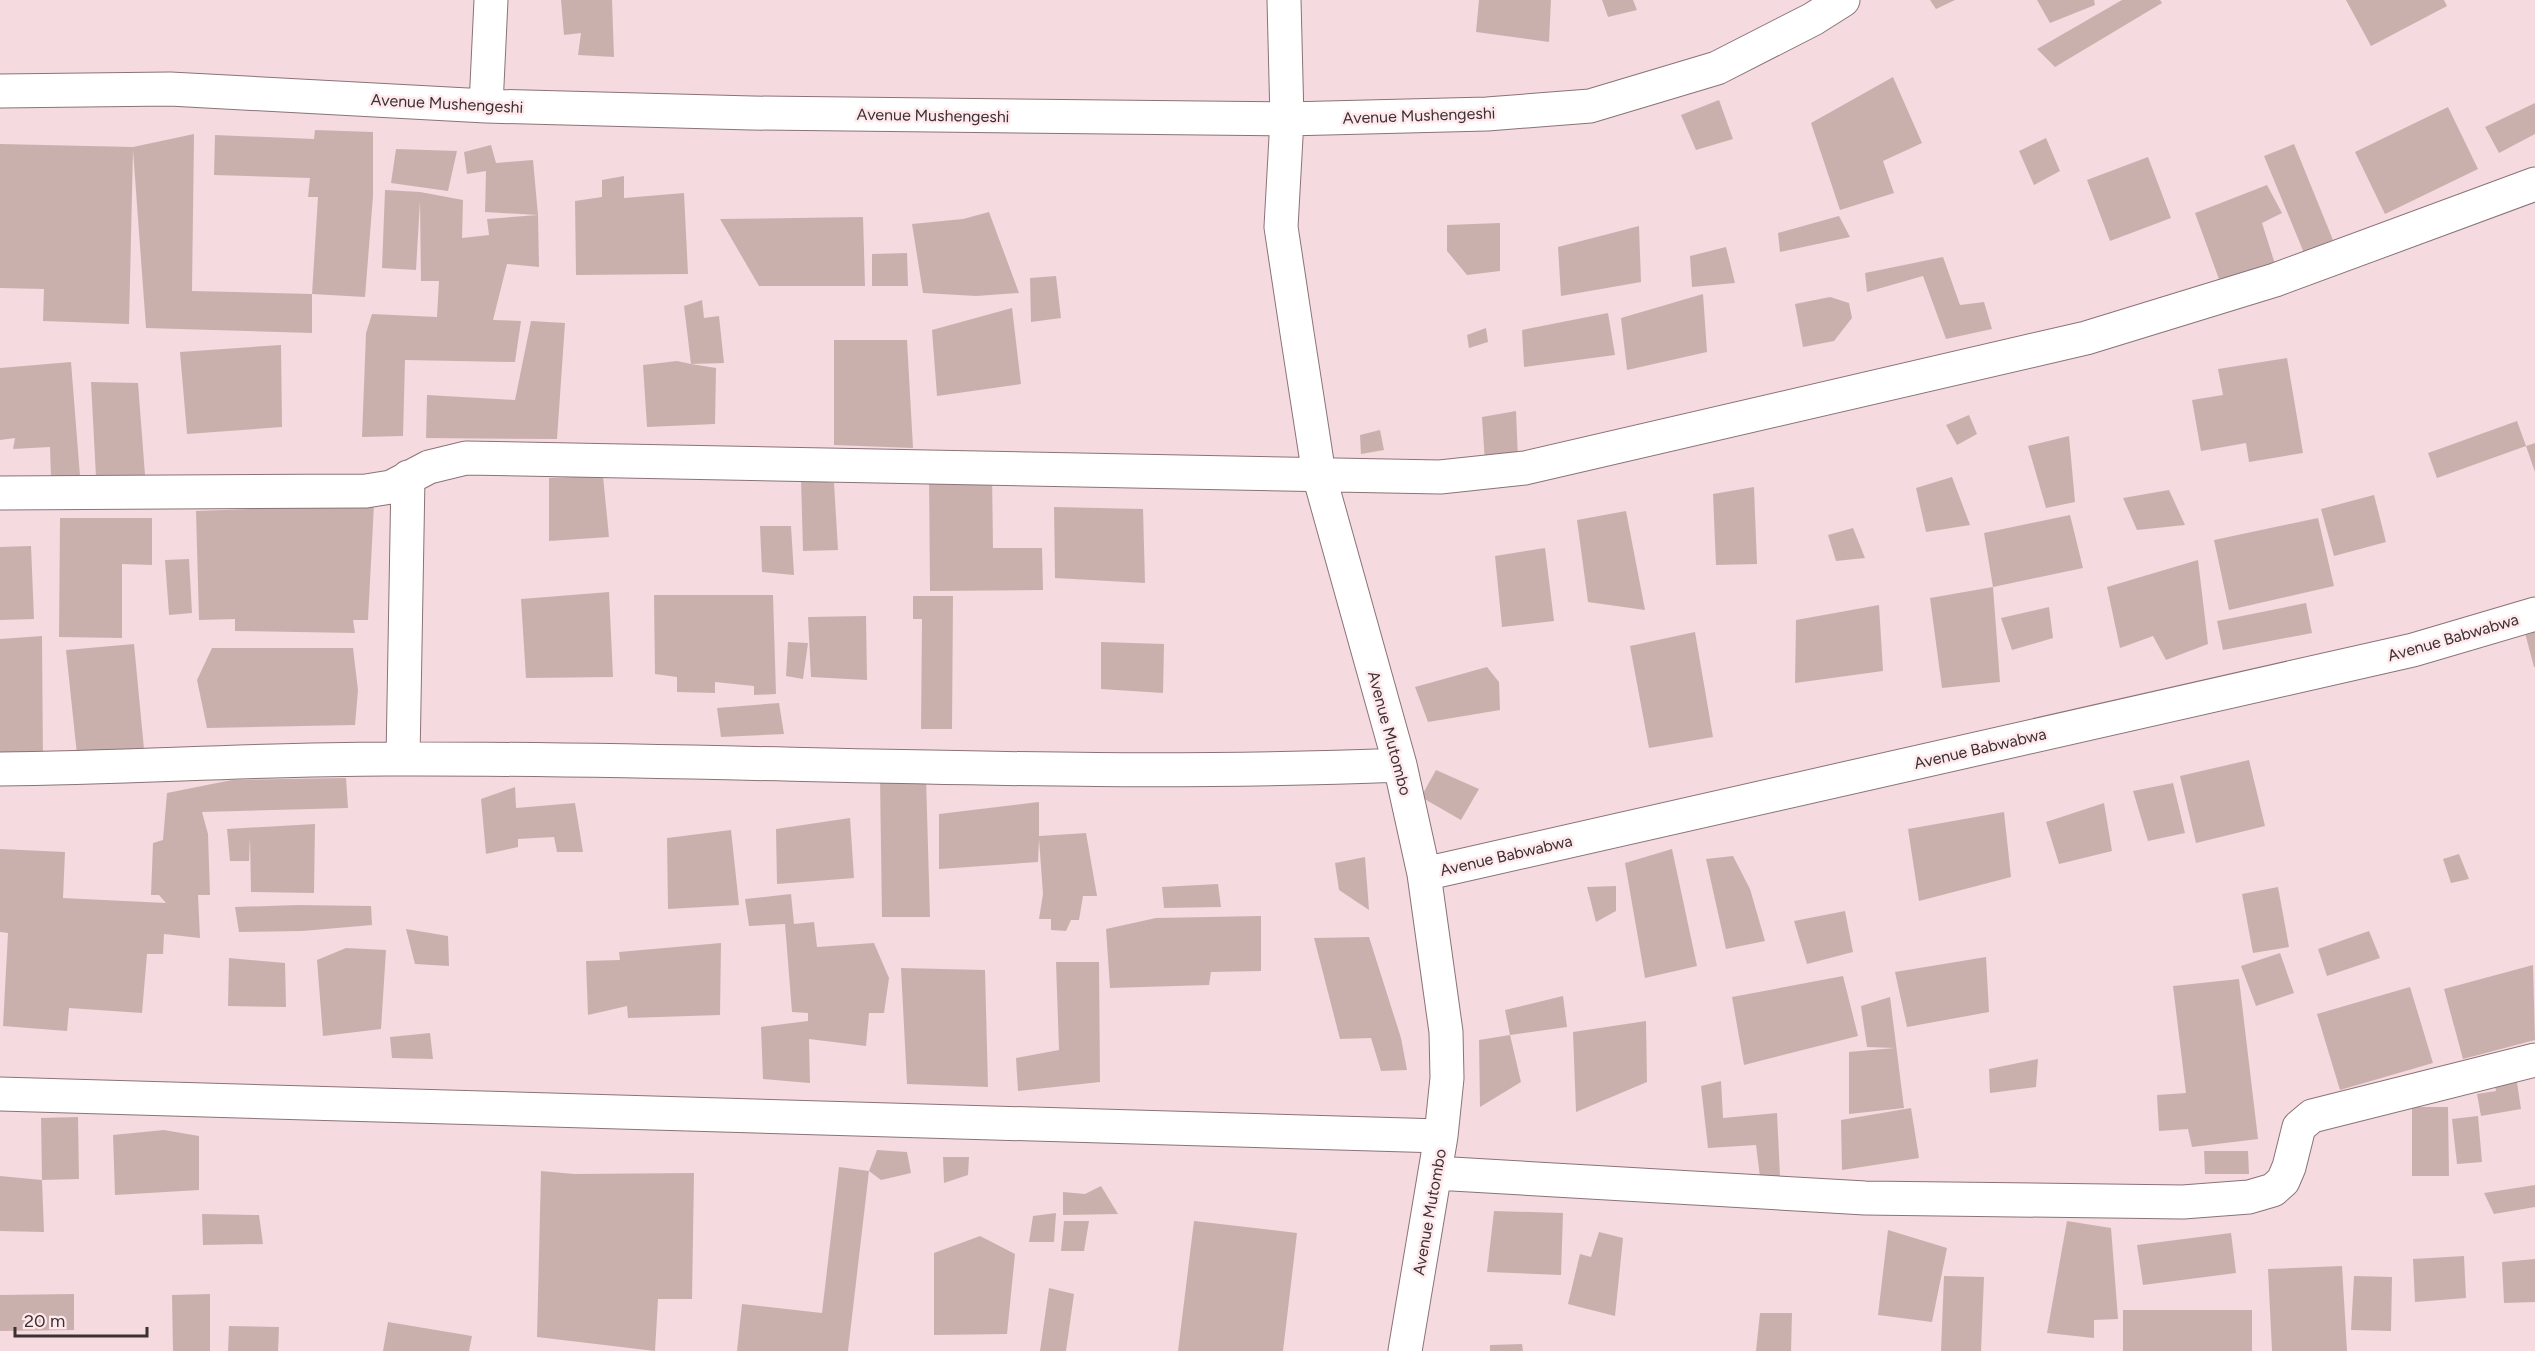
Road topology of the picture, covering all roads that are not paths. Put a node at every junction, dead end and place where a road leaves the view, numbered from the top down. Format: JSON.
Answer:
{"nodes":[{"id":1,"x":491,"y":0,"type":"edge"},
{"id":2,"x":1284,"y":0,"type":"edge"},
{"id":3,"x":1843,"y":0,"type":"edge"},
{"id":4,"x":0,"y":91,"type":"edge"},
{"id":5,"x":486,"y":106,"type":"junction"},
{"id":6,"x":1287,"y":119,"type":"junction"},
{"id":7,"x":2535,"y":184,"type":"edge"},
{"id":8,"x":1319,"y":475,"type":"junction"},
{"id":9,"x":408,"y":477,"type":"junction"},
{"id":10,"x":0,"y":493,"type":"edge"},
{"id":11,"x":2535,"y":614,"type":"edge"},
{"id":12,"x":403,"y":759,"type":"junction"},
{"id":13,"x":1400,"y":765,"type":"junction"},
{"id":14,"x":0,"y":769,"type":"edge"},
{"id":15,"x":1424,"y":874,"type":"junction"},
{"id":16,"x":2535,"y":1060,"type":"edge"},
{"id":17,"x":0,"y":1094,"type":"edge"},
{"id":18,"x":1441,"y":1136,"type":"junction"},
{"id":19,"x":1435,"y":1173,"type":"junction"},
{"id":20,"x":1405,"y":1351,"type":"edge"}],
"edges":[{"from":1,"to":5,"type":"street"},
{"from":2,"to":6,"type":"street","name":"Avenue Mutombo"},
{"from":3,"to":6,"type":"street","name":"Avenue Mushengeshi"},
{"from":4,"to":5,"type":"street","name":"Avenue Mushengeshi"},
{"from":5,"to":6,"type":"street","name":"Avenue Mushengeshi"},
{"from":6,"to":8,"type":"street","name":"Avenue Mutombo"},
{"from":7,"to":8,"type":"street"},
{"from":8,"to":9,"type":"street"},
{"from":8,"to":13,"type":"street","name":"Avenue Mutombo"},
{"from":9,"to":10,"type":"street"},
{"from":9,"to":12,"type":"street"},
{"from":11,"to":15,"type":"street","name":"Avenue Babwabwa"},
{"from":12,"to":13,"type":"street"},
{"from":12,"to":14,"type":"street"},
{"from":13,"to":15,"type":"street","name":"Avenue Mutombo"},
{"from":15,"to":18,"type":"street","name":"Avenue Mutombo"},
{"from":16,"to":19,"type":"street"},
{"from":17,"to":18,"type":"street"},
{"from":18,"to":19,"type":"street","name":"Avenue Mutombo"},
{"from":19,"to":20,"type":"street","name":"Avenue Mutombo"}]}
